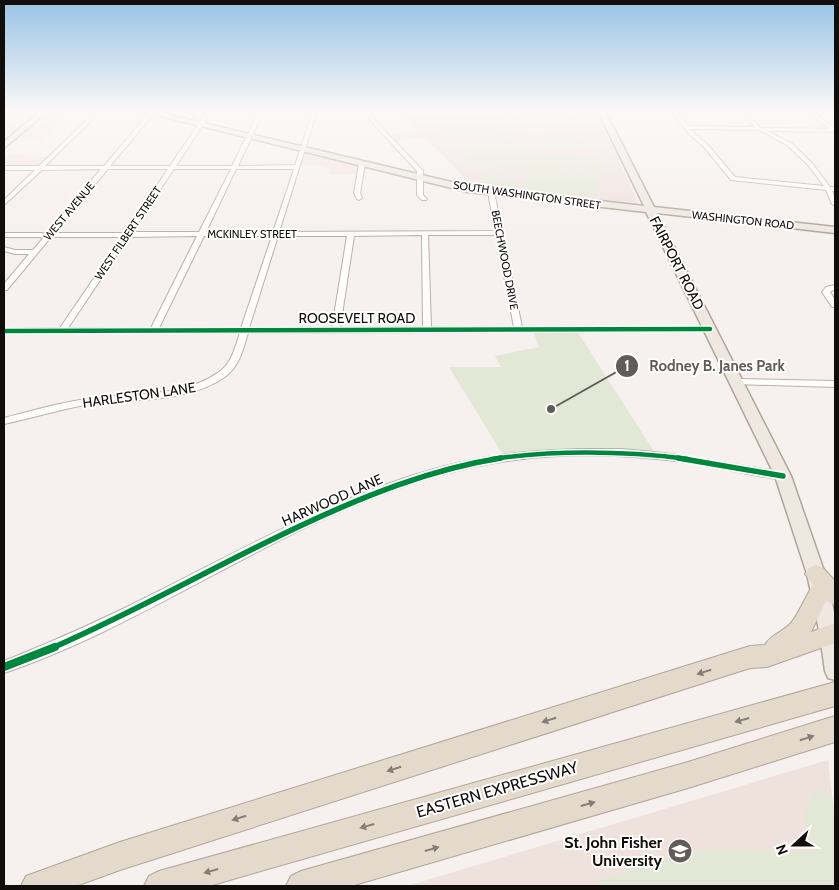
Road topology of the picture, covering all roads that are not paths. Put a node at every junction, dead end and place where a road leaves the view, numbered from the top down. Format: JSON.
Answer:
{"nodes":[{"id":1,"x":56,"y":153,"type":"edge"},
{"id":2,"x":119,"y":153,"type":"edge"},
{"id":3,"x":182,"y":153,"type":"edge"},
{"id":4,"x":242,"y":153,"type":"edge"},
{"id":5,"x":302,"y":153,"type":"edge"},
{"id":6,"x":314,"y":153,"type":"edge"},
{"id":7,"x":403,"y":153,"type":"edge"},
{"id":8,"x":622,"y":153,"type":"edge"},
{"id":9,"x":711,"y":153,"type":"edge"},
{"id":10,"x":799,"y":153,"type":"edge"},
{"id":11,"x":362,"y":164,"type":"junction"},
{"id":12,"x":297,"y":167,"type":"junction"},
{"id":13,"x":4,"y":168,"type":"edge"},
{"id":14,"x":40,"y":168,"type":"junction"},
{"id":15,"x":106,"y":168,"type":"junction"},
{"id":16,"x":172,"y":168,"type":"junction"},
{"id":17,"x":235,"y":168,"type":"junction"},
{"id":18,"x":420,"y":178,"type":"junction"},
{"id":19,"x":832,"y":189,"type":"edge"},
{"id":20,"x":491,"y":192,"type":"junction"},
{"id":21,"x":359,"y":198,"type":"dead end"},
{"id":22,"x":424,"y":199,"type":"dead end"},
{"id":23,"x":4,"y":203,"type":"edge"},
{"id":24,"x":835,"y":204,"type":"edge"},
{"id":25,"x":650,"y":210,"type":"junction"},
{"id":26,"x":835,"y":230,"type":"edge"},
{"id":27,"x":425,"y":233,"type":"junction"},
{"id":28,"x":499,"y":233,"type":"junction"},
{"id":29,"x":127,"y":234,"type":"junction"},
{"id":30,"x":202,"y":234,"type":"junction"},
{"id":31,"x":276,"y":234,"type":"junction"},
{"id":32,"x":350,"y":234,"type":"junction"},
{"id":33,"x":49,"y":235,"type":"junction"},
{"id":34,"x":4,"y":236,"type":"edge"},
{"id":35,"x":4,"y":249,"type":"edge"},
{"id":36,"x":34,"y":252,"type":"junction"},
{"id":37,"x":5,"y":284,"type":"edge"},
{"id":38,"x":835,"y":288,"type":"edge"},
{"id":39,"x":835,"y":305,"type":"edge"},
{"id":40,"x":427,"y":329,"type":"junction"},
{"id":41,"x":518,"y":329,"type":"junction"},
{"id":42,"x":710,"y":329,"type":"junction"},
{"id":43,"x":154,"y":330,"type":"junction"},
{"id":44,"x":245,"y":330,"type":"junction"},
{"id":45,"x":336,"y":330,"type":"junction"},
{"id":46,"x":4,"y":331,"type":"edge"},
{"id":47,"x":62,"y":331,"type":"junction"},
{"id":48,"x":737,"y":382,"type":"junction"},
{"id":49,"x":835,"y":384,"type":"edge"},
{"id":50,"x":4,"y":420,"type":"edge"},
{"id":51,"x":783,"y":476,"type":"junction"},
{"id":52,"x":824,"y":587,"type":"edge"},
{"id":53,"x":832,"y":634,"type":"edge"},
{"id":54,"x":750,"y":658,"type":"junction"},
{"id":55,"x":4,"y":667,"type":"edge"},
{"id":56,"x":835,"y":671,"type":"edge"},
{"id":57,"x":835,"y":694,"type":"edge"},
{"id":58,"x":835,"y":729,"type":"edge"},
{"id":59,"x":36,"y":886,"type":"edge"},
{"id":60,"x":159,"y":886,"type":"edge"},
{"id":61,"x":301,"y":886,"type":"edge"}],
"edges":[{"from":1,"to":14,"type":"street"},
{"from":2,"to":15,"type":"street","name":"WEST AVENUE"},
{"from":3,"to":16,"type":"street","name":"WEST FILBERT STREET"},
{"from":4,"to":17,"type":"street"},
{"from":5,"to":12,"type":"street","name":"HARLESTON LANE"},
{"from":6,"to":11,"type":"main road","name":"SOUTH WASHINGTON STREET"},
{"from":7,"to":18,"type":"street"},
{"from":8,"to":25,"type":"main road","name":"FAIRPORT ROAD"},
{"from":9,"to":19,"type":"street"},
{"from":10,"to":19,"type":"street"},
{"from":11,"to":18,"type":"main road","name":"SOUTH WASHINGTON STREET"},
{"from":11,"to":21,"type":"street"},
{"from":12,"to":17,"type":"street"},
{"from":12,"to":31,"type":"street","name":"HARLESTON LANE"},
{"from":13,"to":14,"type":"street"},
{"from":14,"to":15,"type":"street"},
{"from":14,"to":23,"type":"street"},
{"from":15,"to":16,"type":"street"},
{"from":15,"to":33,"type":"street","name":"WEST AVENUE"},
{"from":16,"to":17,"type":"street"},
{"from":16,"to":29,"type":"street","name":"WEST FILBERT STREET"},
{"from":17,"to":30,"type":"street"},
{"from":18,"to":20,"type":"main road","name":"SOUTH WASHINGTON STREET"},
{"from":18,"to":22,"type":"street"},
{"from":19,"to":24,"type":"street"},
{"from":20,"to":25,"type":"main road","name":"SOUTH WASHINGTON STREET"},
{"from":20,"to":28,"type":"street","name":"BEECHWOOD DRIVE"},
{"from":25,"to":26,"type":"main road","name":"WASHINGTON ROAD"},
{"from":25,"to":42,"type":"main road","name":"FAIRPORT ROAD"},
{"from":27,"to":28,"type":"street","name":"MCKINLEY STREET"},
{"from":27,"to":32,"type":"street","name":"MCKINLEY STREET"},
{"from":27,"to":40,"type":"street"},
{"from":28,"to":41,"type":"street","name":"BEECHWOOD DRIVE"},
{"from":29,"to":30,"type":"street","name":"MCKINLEY STREET"},
{"from":29,"to":33,"type":"street","name":"MCKINLEY STREET"},
{"from":29,"to":47,"type":"street","name":"WEST FILBERT STREET"},
{"from":30,"to":31,"type":"street","name":"MCKINLEY STREET"},
{"from":30,"to":43,"type":"street"},
{"from":31,"to":32,"type":"street","name":"MCKINLEY STREET"},
{"from":31,"to":44,"type":"street","name":"HARLESTON LANE"},
{"from":32,"to":45,"type":"street"},
{"from":33,"to":34,"type":"street","name":"MCKINLEY STREET"},
{"from":33,"to":36,"type":"street","name":"WEST AVENUE"},
{"from":35,"to":36,"type":"street"},
{"from":36,"to":37,"type":"street","name":"WEST AVENUE"},
{"from":38,"to":39,"type":"street"},
{"from":40,"to":41,"type":"street","name":"ROOSEVELT ROAD"},
{"from":40,"to":45,"type":"street","name":"ROOSEVELT ROAD"},
{"from":41,"to":42,"type":"street","name":"ROOSEVELT ROAD"},
{"from":42,"to":48,"type":"main road","name":"FAIRPORT ROAD"},
{"from":43,"to":44,"type":"street","name":"ROOSEVELT ROAD"},
{"from":43,"to":47,"type":"street","name":"ROOSEVELT ROAD"},
{"from":44,"to":45,"type":"street","name":"ROOSEVELT ROAD"},
{"from":44,"to":50,"type":"street","name":"HARLESTON LANE"},
{"from":46,"to":47,"type":"street","name":"ROOSEVELT ROAD"},
{"from":48,"to":49,"type":"street"},
{"from":48,"to":51,"type":"main road","name":"FAIRPORT ROAD"},
{"from":51,"to":52,"type":"main road","name":"FAIRPORT ROAD"},
{"from":51,"to":55,"type":"street","name":"HARWOOD LANE"},
{"from":52,"to":53,"type":"main road","name":"FAIRPORT ROAD"},
{"from":52,"to":54,"type":"highway"},
{"from":53,"to":54,"type":"highway"},
{"from":53,"to":56,"type":"main road","name":"FAIRPORT ROAD"},
{"from":54,"to":59,"type":"highway","one_way":true},
{"from":57,"to":60,"type":"highway","name":"EASTERN EXPRESSWAY","one_way":true},
{"from":61,"to":58,"type":"highway","one_way":true}]}
